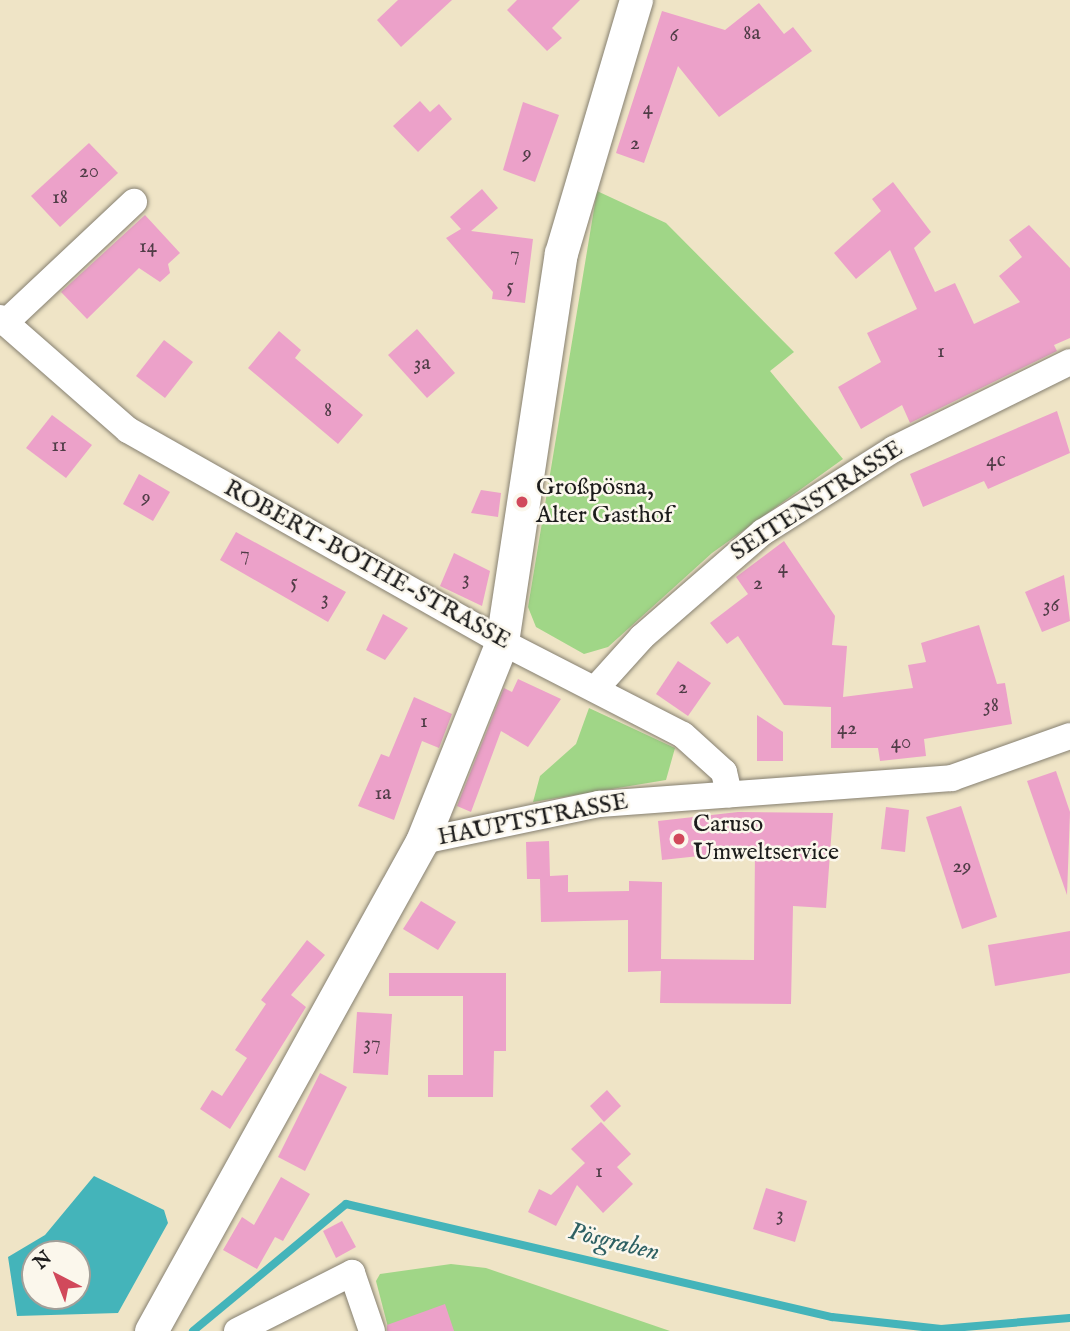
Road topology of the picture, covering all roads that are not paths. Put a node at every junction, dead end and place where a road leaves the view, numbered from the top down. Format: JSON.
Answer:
{"nodes":[{"id":1,"x":636,"y":0,"type":"edge"},
{"id":2,"x":134,"y":202,"type":"dead end"},
{"id":3,"x":3,"y":321,"type":"edge"},
{"id":4,"x":1070,"y":362,"type":"edge"},
{"id":5,"x":502,"y":642,"type":"junction"},
{"id":6,"x":597,"y":687,"type":"junction"},
{"id":7,"x":1070,"y":736,"type":"edge"},
{"id":8,"x":729,"y":794,"type":"junction"},
{"id":9,"x":422,"y":841,"type":"junction"},
{"id":10,"x":151,"y":1331,"type":"edge"},
{"id":11,"x":237,"y":1331,"type":"edge"},
{"id":12,"x":372,"y":1331,"type":"edge"}],
"edges":[{"from":1,"to":5,"type":"street"},
{"from":2,"to":3,"type":"street","name":"ROBERT-BOTHE-STRASSE"},
{"from":3,"to":5,"type":"street","name":"ROBERT-BOTHE-STRASSE"},
{"from":4,"to":6,"type":"street","name":"SEITENSTRASSE"},
{"from":5,"to":6,"type":"street","name":"ROBERT-BOTHE-STRASSE"},
{"from":5,"to":9,"type":"street"},
{"from":6,"to":8,"type":"street","name":"ROBERT-BOTHE-STRASSE"},
{"from":7,"to":8,"type":"street","name":"HAUPTSTRASSE"},
{"from":8,"to":9,"type":"street","name":"HAUPTSTRASSE"},
{"from":9,"to":10,"type":"street","name":"HAUPTSTRASSE"},
{"from":11,"to":12,"type":"street"}]}
